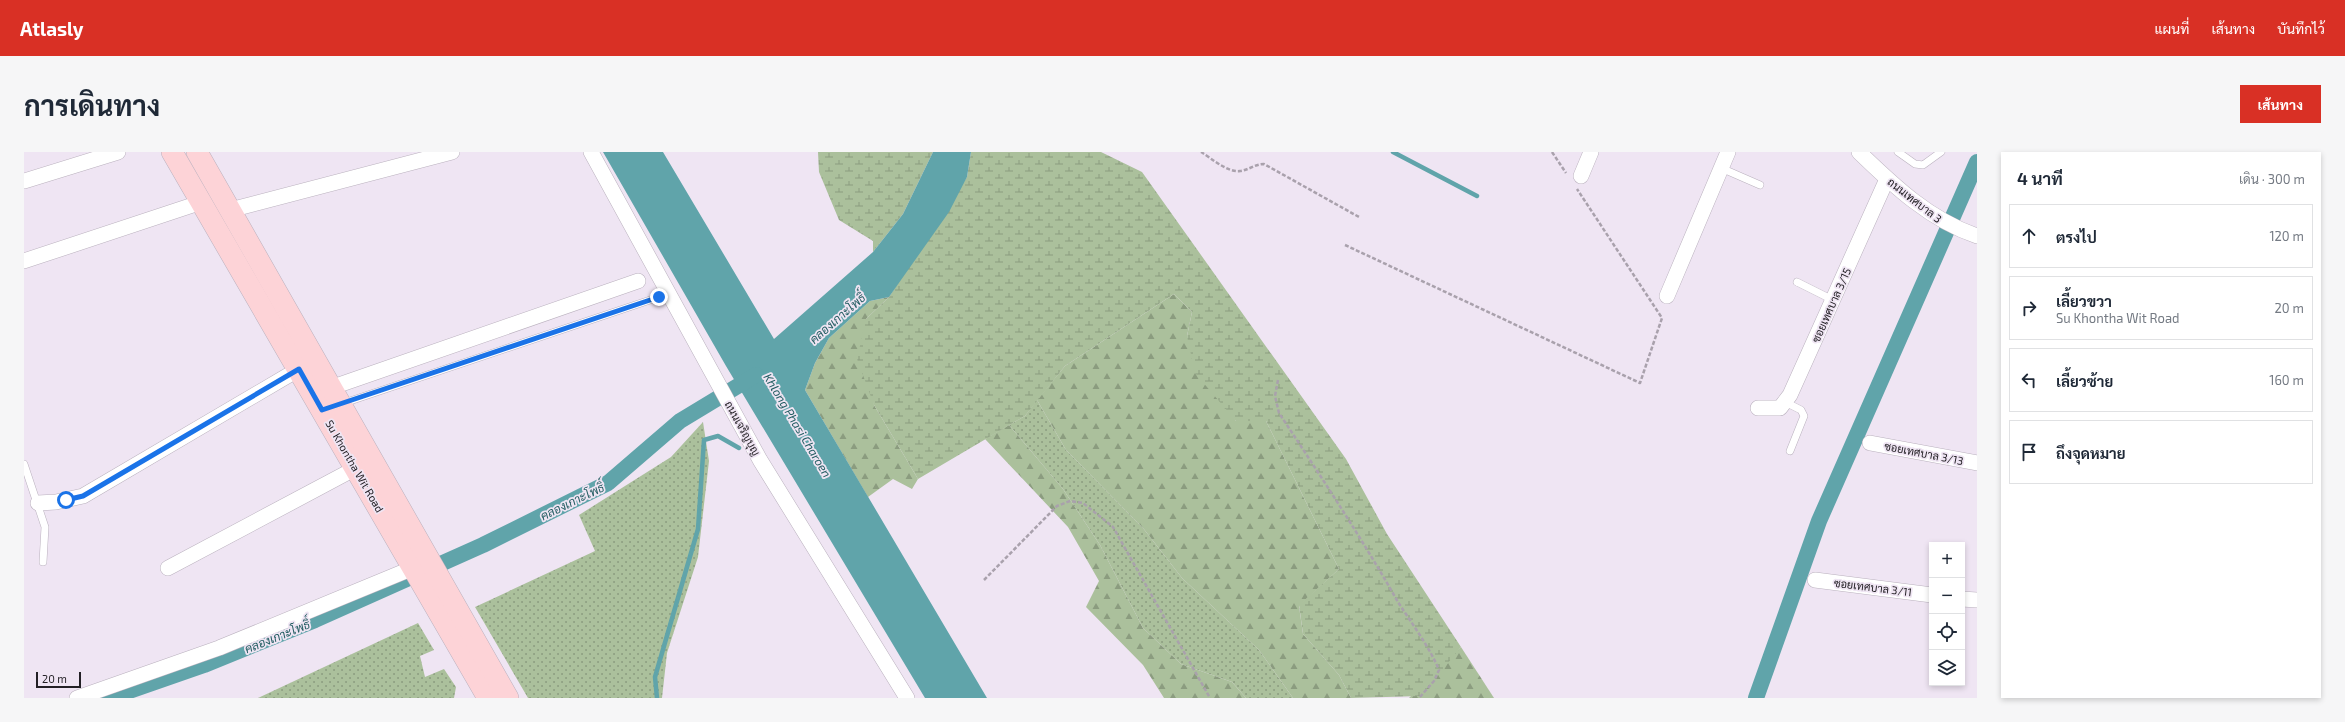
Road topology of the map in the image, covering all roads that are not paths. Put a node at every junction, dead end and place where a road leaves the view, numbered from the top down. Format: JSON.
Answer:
{"nodes":[{"id":1,"x":118,"y":152,"type":"edge"},
{"id":2,"x":172,"y":152,"type":"edge"},
{"id":3,"x":197,"y":152,"type":"edge"},
{"id":4,"x":452,"y":152,"type":"edge"},
{"id":5,"x":591,"y":152,"type":"edge"},
{"id":6,"x":1591,"y":152,"type":"edge"},
{"id":7,"x":1728,"y":152,"type":"edge"},
{"id":8,"x":1859,"y":152,"type":"edge"},
{"id":9,"x":1898,"y":152,"type":"edge"},
{"id":10,"x":1941,"y":152,"type":"edge"},
{"id":11,"x":1721,"y":168,"type":"junction"},
{"id":12,"x":1887,"y":179,"type":"junction"},
{"id":13,"x":1575,"y":180,"type":"road end"},
{"id":14,"x":24,"y":181,"type":"edge"},
{"id":15,"x":1760,"y":186,"type":"dead end"},
{"id":16,"x":202,"y":202,"type":"junction"},
{"id":17,"x":230,"y":210,"type":"junction"},
{"id":18,"x":1977,"y":236,"type":"edge"},
{"id":19,"x":24,"y":261,"type":"edge"},
{"id":20,"x":638,"y":281,"type":"dead end"},
{"id":21,"x":1797,"y":282,"type":"dead end"},
{"id":22,"x":1667,"y":296,"type":"dead end"},
{"id":23,"x":659,"y":297,"type":"dead end"},
{"id":24,"x":1833,"y":300,"type":"junction"},
{"id":25,"x":299,"y":369,"type":"junction"},
{"id":26,"x":1785,"y":402,"type":"junction"},
{"id":27,"x":331,"y":403,"type":"junction"},
{"id":28,"x":1758,"y":408,"type":"dead end"},
{"id":29,"x":1870,"y":443,"type":"dead end"},
{"id":30,"x":1790,"y":451,"type":"dead end"},
{"id":31,"x":1977,"y":463,"type":"edge"},
{"id":32,"x":24,"y":464,"type":"edge"},
{"id":33,"x":356,"y":468,"type":"junction"},
{"id":34,"x":38,"y":503,"type":"junction"},
{"id":35,"x":43,"y":562,"type":"dead end"},
{"id":36,"x":168,"y":568,"type":"dead end"},
{"id":37,"x":413,"y":568,"type":"junction"},
{"id":38,"x":1814,"y":580,"type":"dead end"},
{"id":39,"x":1929,"y":595,"type":"edge"},
{"id":40,"x":1965,"y":598,"type":"edge"},
{"id":41,"x":1977,"y":600,"type":"edge"},
{"id":42,"x":77,"y":698,"type":"edge"},
{"id":43,"x":488,"y":698,"type":"edge"},
{"id":44,"x":508,"y":698,"type":"edge"},
{"id":45,"x":907,"y":698,"type":"edge"}],
"edges":[{"from":1,"to":14,"type":"street"},
{"from":2,"to":16,"type":"main road","name":"Su Khontha Wit Road"},
{"from":3,"to":17,"type":"main road","name":"Su Khontha Wit Road"},
{"from":4,"to":17,"type":"street"},
{"from":5,"to":45,"type":"street","name":"ถนนเจริญบุญ"},
{"from":6,"to":13,"type":"street"},
{"from":7,"to":11,"type":"street"},
{"from":8,"to":12,"type":"street","name":"ถนนเทศบาล 3"},
{"from":9,"to":10,"type":"lane"},
{"from":11,"to":15,"type":"lane"},
{"from":11,"to":22,"type":"street"},
{"from":12,"to":18,"type":"street","name":"ถนนเทศบาล 3"},
{"from":12,"to":24,"type":"street","name":"ซอยเทศบาล 3/15"},
{"from":16,"to":19,"type":"street"},
{"from":16,"to":25,"type":"main road","name":"Su Khontha Wit Road"},
{"from":17,"to":27,"type":"main road","name":"Su Khontha Wit Road"},
{"from":20,"to":27,"type":"street"},
{"from":21,"to":24,"type":"lane"},
{"from":23,"to":27,"type":"lane"},
{"from":24,"to":26,"type":"street","name":"ซอยเทศบาล 3/15"},
{"from":25,"to":27,"type":"main road","name":"Su Khontha Wit Road"},
{"from":25,"to":34,"type":"street"},
{"from":26,"to":28,"type":"street"},
{"from":26,"to":30,"type":"lane"},
{"from":27,"to":33,"type":"main road","name":"Su Khontha Wit Road"},
{"from":27,"to":44,"type":"main road","name":"Su Khontha Wit Road"},
{"from":29,"to":31,"type":"street","name":"ซอยเทศบาล 3/13"},
{"from":32,"to":34,"type":"lane"},
{"from":33,"to":36,"type":"street"},
{"from":33,"to":37,"type":"main road","name":"Su Khontha Wit Road"},
{"from":34,"to":35,"type":"lane"},
{"from":37,"to":42,"type":"street"},
{"from":37,"to":43,"type":"main road","name":"Su Khontha Wit Road"},
{"from":38,"to":39,"type":"street","name":"ซอยเทศบาล 3/11"},
{"from":40,"to":41,"type":"street"}]}
